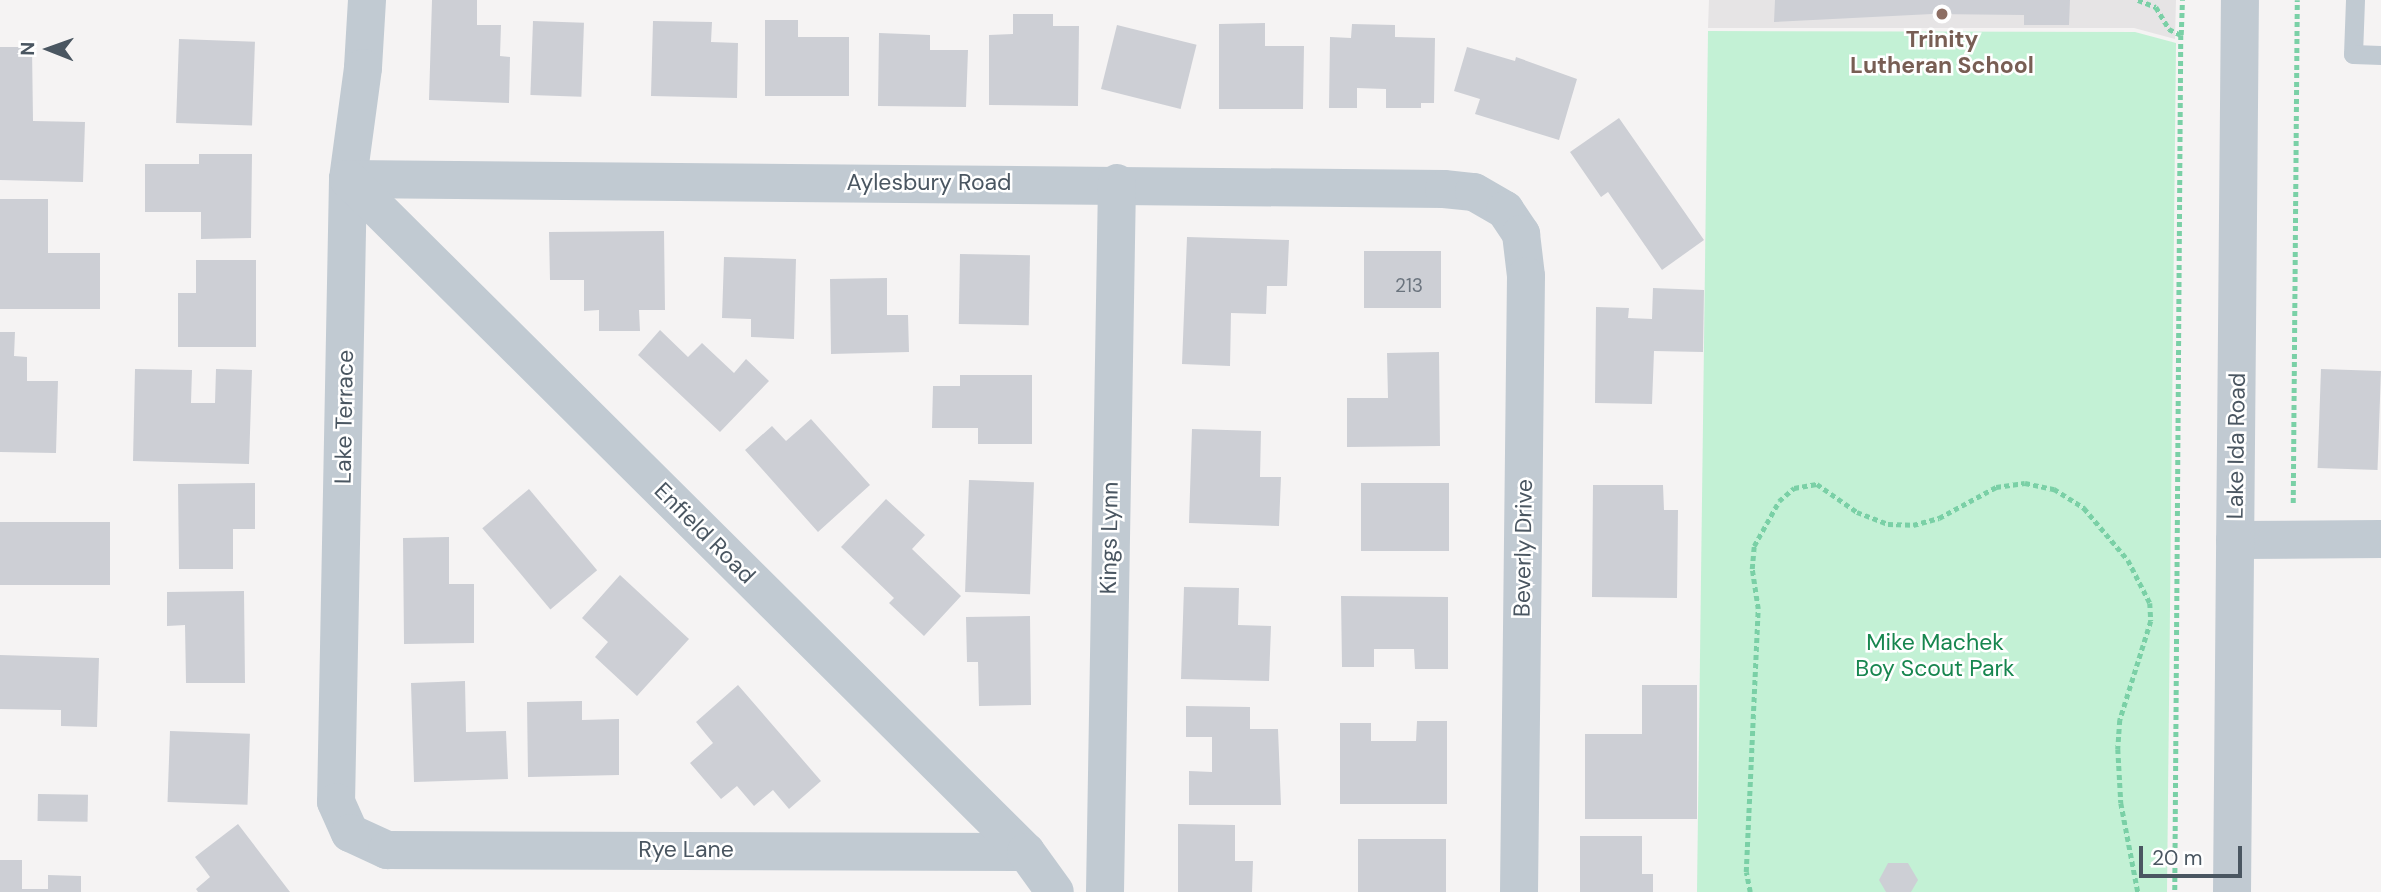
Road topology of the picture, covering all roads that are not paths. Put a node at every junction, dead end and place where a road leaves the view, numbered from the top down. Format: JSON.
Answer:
{"nodes":[{"id":1,"x":367,"y":0,"type":"edge"},
{"id":2,"x":2240,"y":0,"type":"edge"},
{"id":3,"x":2354,"y":0,"type":"edge"},
{"id":4,"x":2381,"y":55,"type":"edge"},
{"id":5,"x":348,"y":179,"type":"junction"},
{"id":6,"x":1117,"y":183,"type":"junction"},
{"id":7,"x":1505,"y":210,"type":"joint"},
{"id":8,"x":2381,"y":539,"type":"edge"},
{"id":9,"x":2235,"y":540,"type":"junction"},
{"id":10,"x":350,"y":833,"type":"joint"},
{"id":11,"x":1026,"y":852,"type":"junction"},
{"id":12,"x":1055,"y":892,"type":"edge"},
{"id":13,"x":1105,"y":892,"type":"edge"},
{"id":14,"x":1519,"y":892,"type":"edge"},
{"id":15,"x":2232,"y":892,"type":"edge"}],
"edges":[{"from":1,"to":5,"type":"street","name":"Lake Terrace"},
{"from":2,"to":9,"type":"street","name":"Lake Ida Road"},
{"from":3,"to":4,"type":"lane"},
{"from":5,"to":6,"type":"street","name":"Aylesbury Road"},
{"from":5,"to":10,"type":"street","name":"Lake Terrace"},
{"from":5,"to":11,"type":"street","name":"Enfield Road"},
{"from":6,"to":7,"type":"street","name":"Aylesbury Road"},
{"from":6,"to":13,"type":"street","name":"Kings Lynn"},
{"from":7,"to":14,"type":"street","name":"Beverly Drive"},
{"from":8,"to":9,"type":"street"},
{"from":9,"to":15,"type":"street","name":"Lake Ida Road"},
{"from":10,"to":11,"type":"street","name":"Rye Lane"},
{"from":11,"to":12,"type":"street","name":"Enfield Road"}]}
